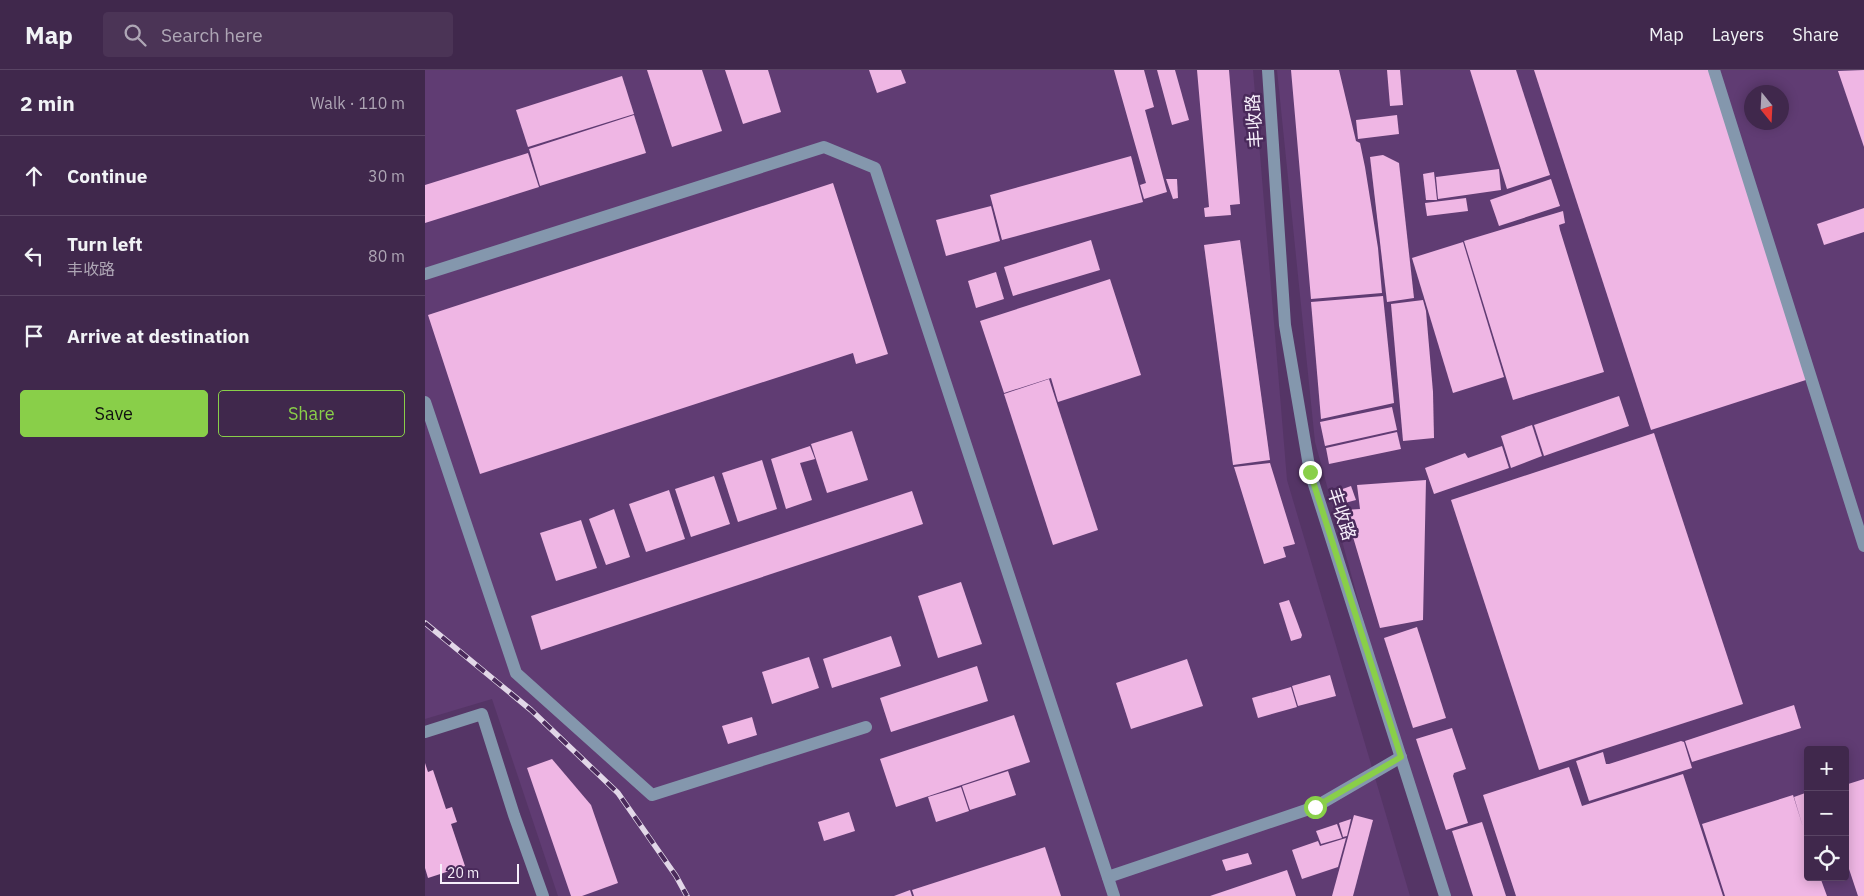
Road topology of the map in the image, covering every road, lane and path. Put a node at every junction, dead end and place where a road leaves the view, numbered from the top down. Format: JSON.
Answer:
{"nodes":[{"id":1,"x":1268,"y":70,"type":"edge"},
{"id":2,"x":1714,"y":70,"type":"edge"},
{"id":3,"x":425,"y":274,"type":"edge"},
{"id":4,"x":425,"y":402,"type":"edge"},
{"id":5,"x":1864,"y":546,"type":"edge"},
{"id":6,"x":866,"y":727,"type":"dead end"},
{"id":7,"x":425,"y":732,"type":"edge"},
{"id":8,"x":1401,"y":757,"type":"junction"},
{"id":9,"x":1108,"y":877,"type":"junction"},
{"id":10,"x":543,"y":896,"type":"edge"},
{"id":11,"x":1114,"y":896,"type":"edge"},
{"id":12,"x":1445,"y":896,"type":"edge"}],
"edges":[{"from":1,"to":8,"type":"street","name":"丰收路"},
{"from":2,"to":5,"type":"street"},
{"from":3,"to":9,"type":"street"},
{"from":4,"to":6,"type":"street"},
{"from":7,"to":10,"type":"street"},
{"from":8,"to":9,"type":"street"},
{"from":8,"to":12,"type":"street","name":"丰收路"},
{"from":9,"to":11,"type":"street"}]}
